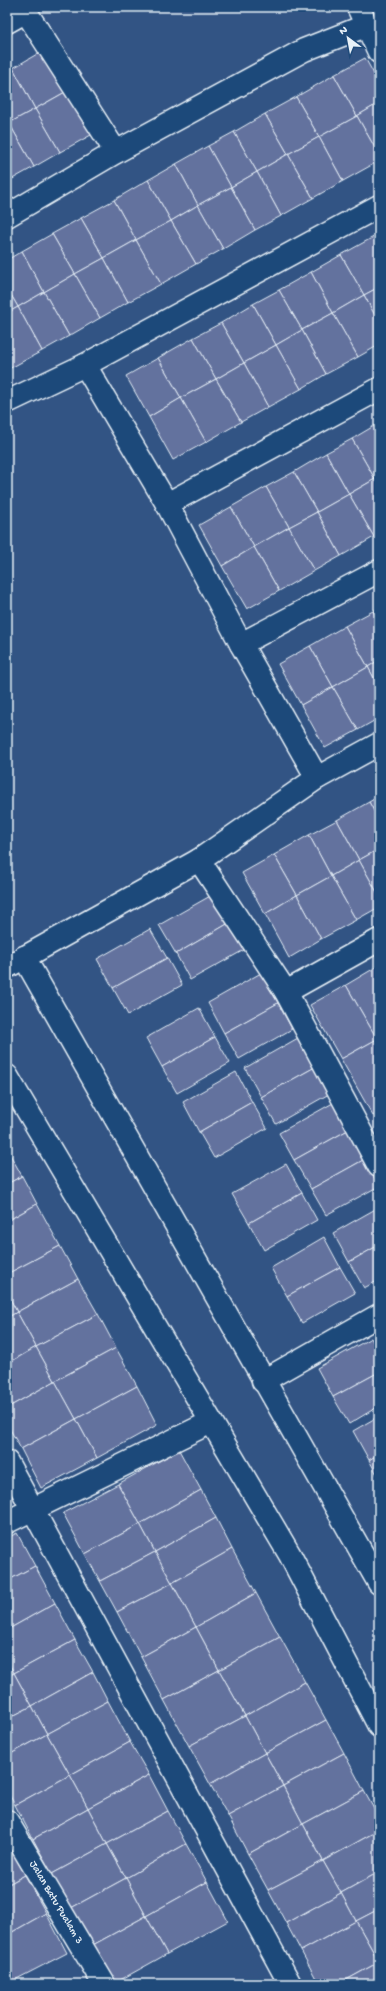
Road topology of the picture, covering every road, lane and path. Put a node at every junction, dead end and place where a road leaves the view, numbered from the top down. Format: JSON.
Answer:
{"nodes":[{"id":1,"x":18,"y":14,"type":"edge"},
{"id":2,"x":362,"y":16,"type":"edge"},
{"id":3,"x":379,"y":52,"type":"edge"},
{"id":4,"x":116,"y":152,"type":"junction"},
{"id":5,"x":379,"y":206,"type":"edge"},
{"id":6,"x":7,"y":216,"type":"edge"},
{"id":7,"x":85,"y":365,"type":"junction"},
{"id":8,"x":379,"y":389,"type":"edge"},
{"id":9,"x":7,"y":402,"type":"edge"},
{"id":10,"x":166,"y":504,"type":"junction"},
{"id":11,"x":379,"y":571,"type":"edge"},
{"id":12,"x":241,"y":644,"type":"junction"},
{"id":13,"x":379,"y":744,"type":"edge"},
{"id":14,"x":317,"y":778,"type":"junction"},
{"id":15,"x":199,"y":860,"type":"junction"},
{"id":16,"x":379,"y":940,"type":"edge"},
{"id":17,"x":16,"y":962,"type":"edge"},
{"id":18,"x":286,"y":992,"type":"junction"},
{"id":19,"x":7,"y":1076,"type":"edge"},
{"id":20,"x":372,"y":1136,"type":"edge"},
{"id":21,"x":379,"y":1166,"type":"edge"},
{"id":22,"x":379,"y":1315,"type":"edge"},
{"id":23,"x":263,"y":1381,"type":"junction"},
{"id":24,"x":211,"y":1422,"type":"junction"},
{"id":25,"x":7,"y":1462,"type":"edge"},
{"id":26,"x":33,"y":1509,"type":"junction"},
{"id":27,"x":7,"y":1522,"type":"edge"},
{"id":28,"x":379,"y":1583,"type":"edge"},
{"id":29,"x":379,"y":1726,"type":"edge"},
{"id":30,"x":7,"y":1821,"type":"edge"},
{"id":31,"x":104,"y":1984,"type":"edge"},
{"id":32,"x":290,"y":1984,"type":"edge"}],
"edges":[{"from":1,"to":4,"type":"street"},
{"from":2,"to":3,"type":"street"},
{"from":2,"to":4,"type":"street"},
{"from":4,"to":6,"type":"street"},
{"from":5,"to":7,"type":"street"},
{"from":7,"to":9,"type":"street"},
{"from":7,"to":10,"type":"street"},
{"from":8,"to":10,"type":"street"},
{"from":10,"to":12,"type":"street"},
{"from":11,"to":12,"type":"street"},
{"from":12,"to":14,"type":"street"},
{"from":13,"to":14,"type":"street"},
{"from":14,"to":15,"type":"street"},
{"from":15,"to":17,"type":"street"},
{"from":15,"to":18,"type":"street"},
{"from":16,"to":18,"type":"street"},
{"from":17,"to":23,"type":"street"},
{"from":18,"to":20,"type":"street"},
{"from":19,"to":24,"type":"street"},
{"from":20,"to":21,"type":"street"},
{"from":22,"to":23,"type":"street"},
{"from":23,"to":28,"type":"street"},
{"from":24,"to":26,"type":"street"},
{"from":24,"to":29,"type":"street"},
{"from":25,"to":26,"type":"street"},
{"from":26,"to":27,"type":"street"},
{"from":26,"to":32,"type":"street"},
{"from":30,"to":31,"type":"street","name":"Jalan Batu Pualam 3"}]}
